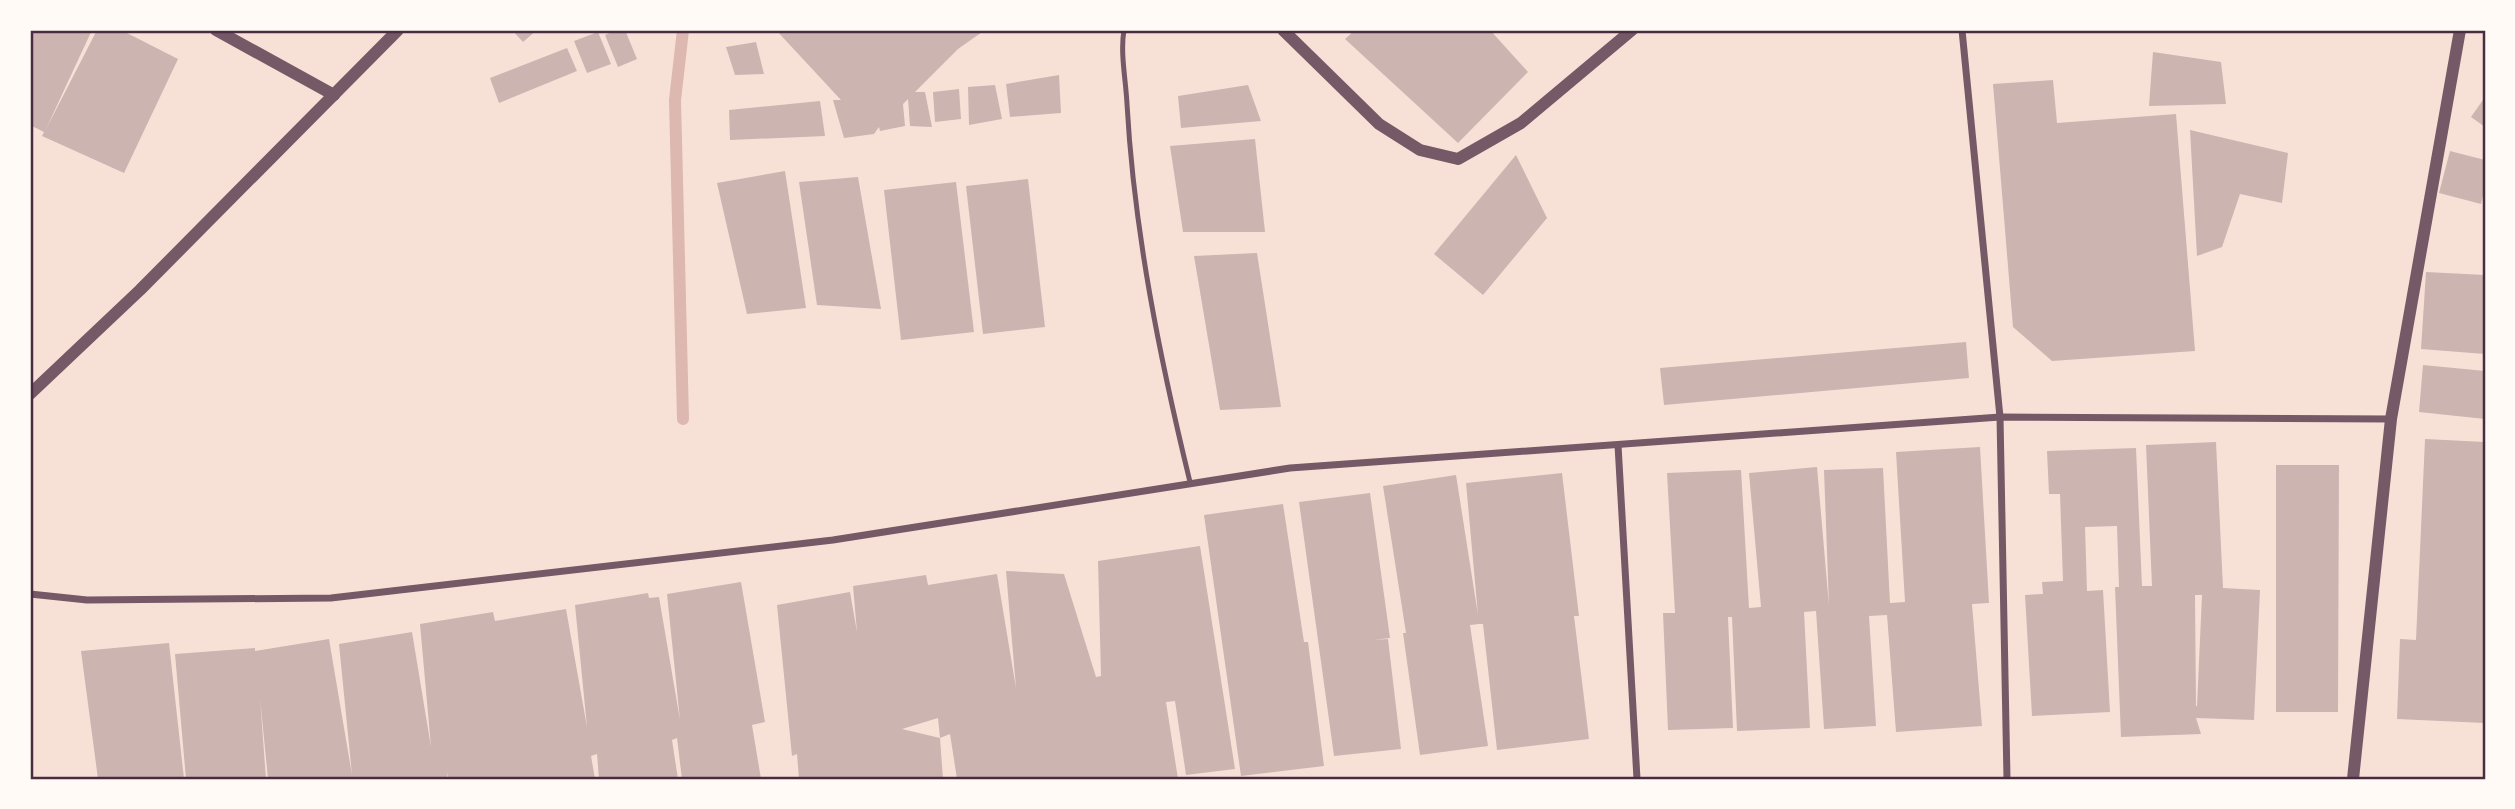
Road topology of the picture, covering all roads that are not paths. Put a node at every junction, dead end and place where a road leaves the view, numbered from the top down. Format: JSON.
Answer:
{"nodes":[{"id":1,"x":216,"y":30,"type":"edge"},
{"id":2,"x":398,"y":30,"type":"edge"},
{"id":3,"x":1124,"y":30,"type":"edge"},
{"id":4,"x":1283,"y":30,"type":"edge"},
{"id":5,"x":1632,"y":30,"type":"edge"},
{"id":6,"x":1962,"y":30,"type":"edge"},
{"id":7,"x":2459,"y":30,"type":"edge"},
{"id":8,"x":334,"y":95,"type":"junction"},
{"id":9,"x":30,"y":394,"type":"edge"},
{"id":10,"x":2000,"y":417,"type":"junction"},
{"id":11,"x":2391,"y":419,"type":"junction"},
{"id":12,"x":1618,"y":445,"type":"junction"},
{"id":13,"x":1190,"y":482,"type":"junction"},
{"id":14,"x":30,"y":594,"type":"edge"},
{"id":15,"x":1637,"y":779,"type":"edge"},
{"id":16,"x":2007,"y":779,"type":"edge"},
{"id":17,"x":2353,"y":779,"type":"edge"}],
"edges":[{"from":1,"to":8,"type":"street"},
{"from":2,"to":8,"type":"street"},
{"from":3,"to":13,"type":"lane"},
{"from":4,"to":5,"type":"street"},
{"from":6,"to":10,"type":"street"},
{"from":7,"to":11,"type":"street"},
{"from":8,"to":9,"type":"street"},
{"from":10,"to":11,"type":"street"},
{"from":10,"to":12,"type":"street"},
{"from":10,"to":16,"type":"street"},
{"from":11,"to":17,"type":"street"},
{"from":12,"to":13,"type":"street"},
{"from":12,"to":15,"type":"street"},
{"from":13,"to":14,"type":"street"}]}
